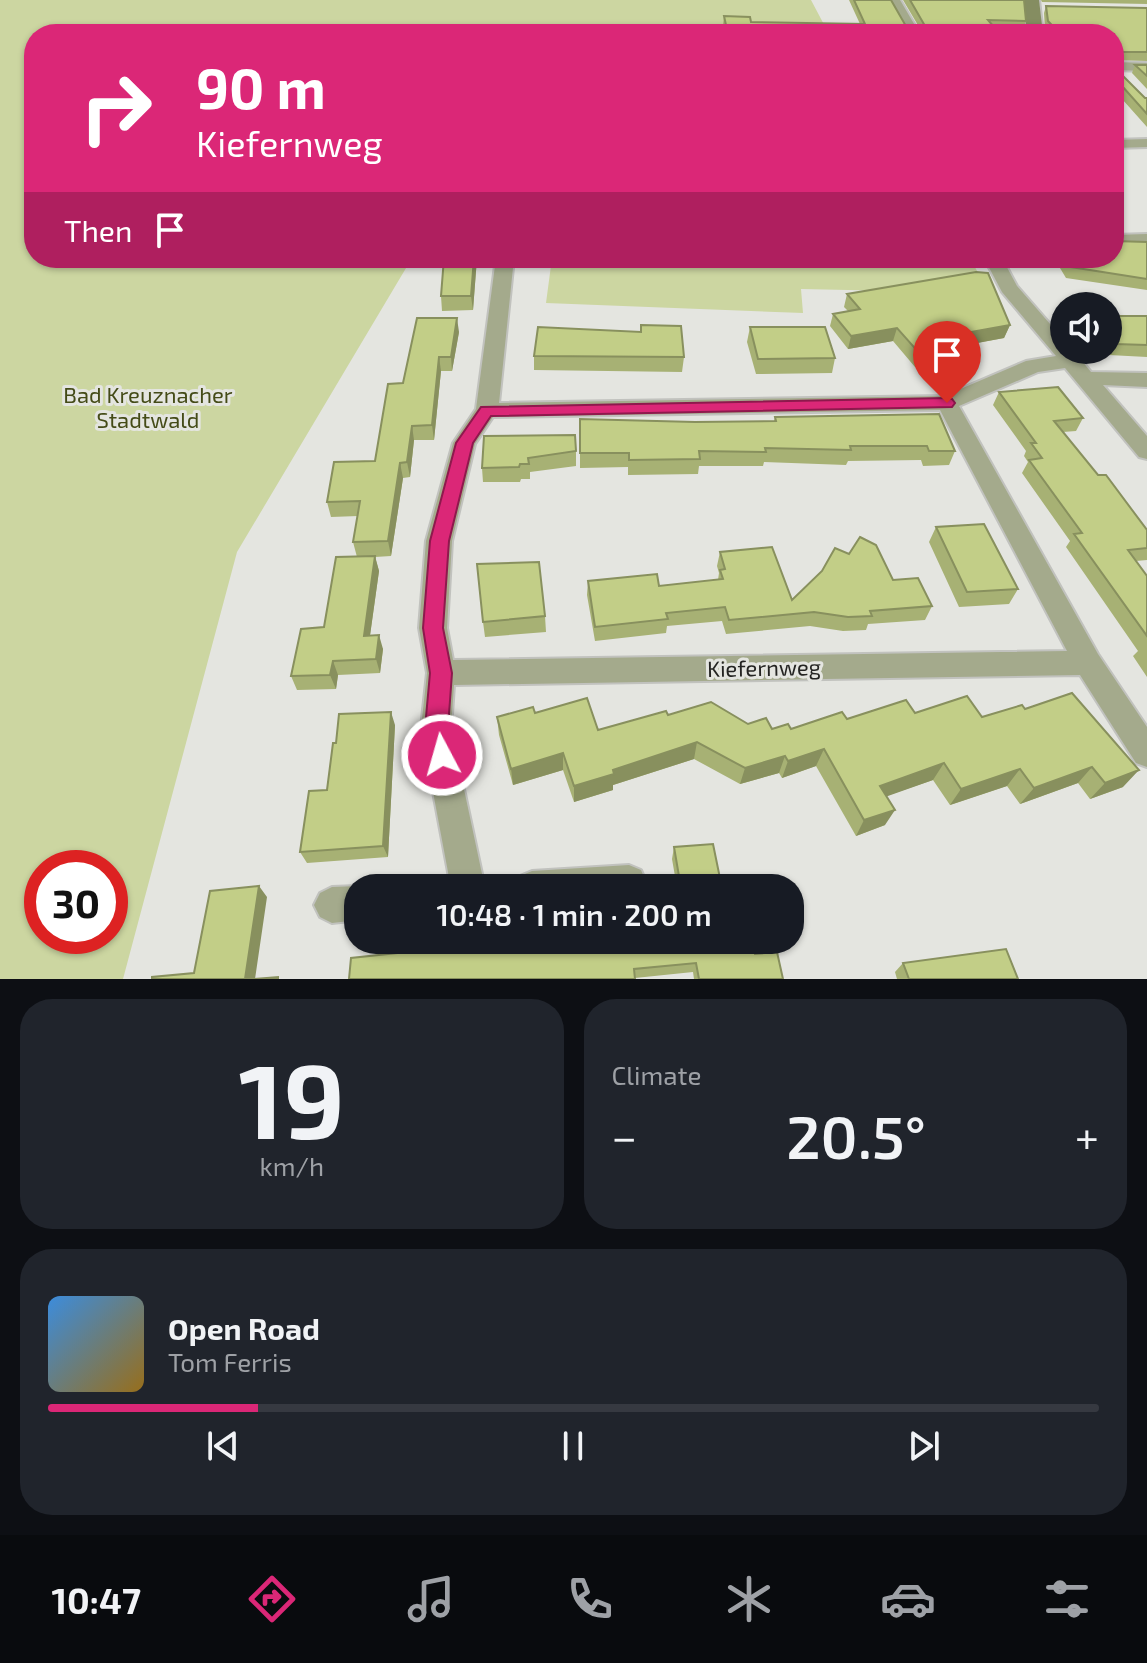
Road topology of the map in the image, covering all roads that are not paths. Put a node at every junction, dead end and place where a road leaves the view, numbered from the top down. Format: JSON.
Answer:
{"nodes":[{"id":1,"x":894,"y":0,"type":"edge"},
{"id":2,"x":908,"y":24,"type":"edge"},
{"id":3,"x":1124,"y":66,"type":"edge"},
{"id":4,"x":1147,"y":67,"type":"edge"},
{"id":5,"x":1124,"y":77,"type":"edge"},
{"id":6,"x":1130,"y":84,"type":"edge"},
{"id":7,"x":1147,"y":143,"type":"edge"},
{"id":8,"x":1124,"y":144,"type":"edge"},
{"id":9,"x":1147,"y":239,"type":"edge"},
{"id":10,"x":1124,"y":240,"type":"edge"},
{"id":11,"x":504,"y":268,"type":"edge"},
{"id":12,"x":998,"y":268,"type":"edge"},
{"id":13,"x":1050,"y":339,"type":"edge"},
{"id":14,"x":1050,"y":364,"type":"edge"},
{"id":15,"x":1071,"y":364,"type":"edge"},
{"id":16,"x":1083,"y":378,"type":"junction"},
{"id":17,"x":1147,"y":380,"type":"edge"},
{"id":18,"x":947,"y":403,"type":"junction"},
{"id":19,"x":487,"y":410,"type":"junction"},
{"id":20,"x":1147,"y":451,"type":"edge"},
{"id":21,"x":1088,"y":663,"type":"junction"},
{"id":22,"x":441,"y":673,"type":"junction"},
{"id":23,"x":1147,"y":753,"type":"edge"},
{"id":24,"x":465,"y":874,"type":"edge"}],
"edges":[{"from":1,"to":2,"type":"street"},
{"from":3,"to":4,"type":"street"},
{"from":5,"to":6,"type":"street"},
{"from":7,"to":8,"type":"street"},
{"from":9,"to":10,"type":"street"},
{"from":11,"to":19,"type":"street"},
{"from":12,"to":13,"type":"street"},
{"from":14,"to":18,"type":"street"},
{"from":15,"to":16,"type":"street"},
{"from":16,"to":17,"type":"street"},
{"from":16,"to":20,"type":"street"},
{"from":18,"to":19,"type":"street"},
{"from":18,"to":21,"type":"street"},
{"from":19,"to":22,"type":"street"},
{"from":21,"to":22,"type":"street","name":"Kiefernweg"},
{"from":21,"to":23,"type":"street"},
{"from":22,"to":24,"type":"street"}]}
